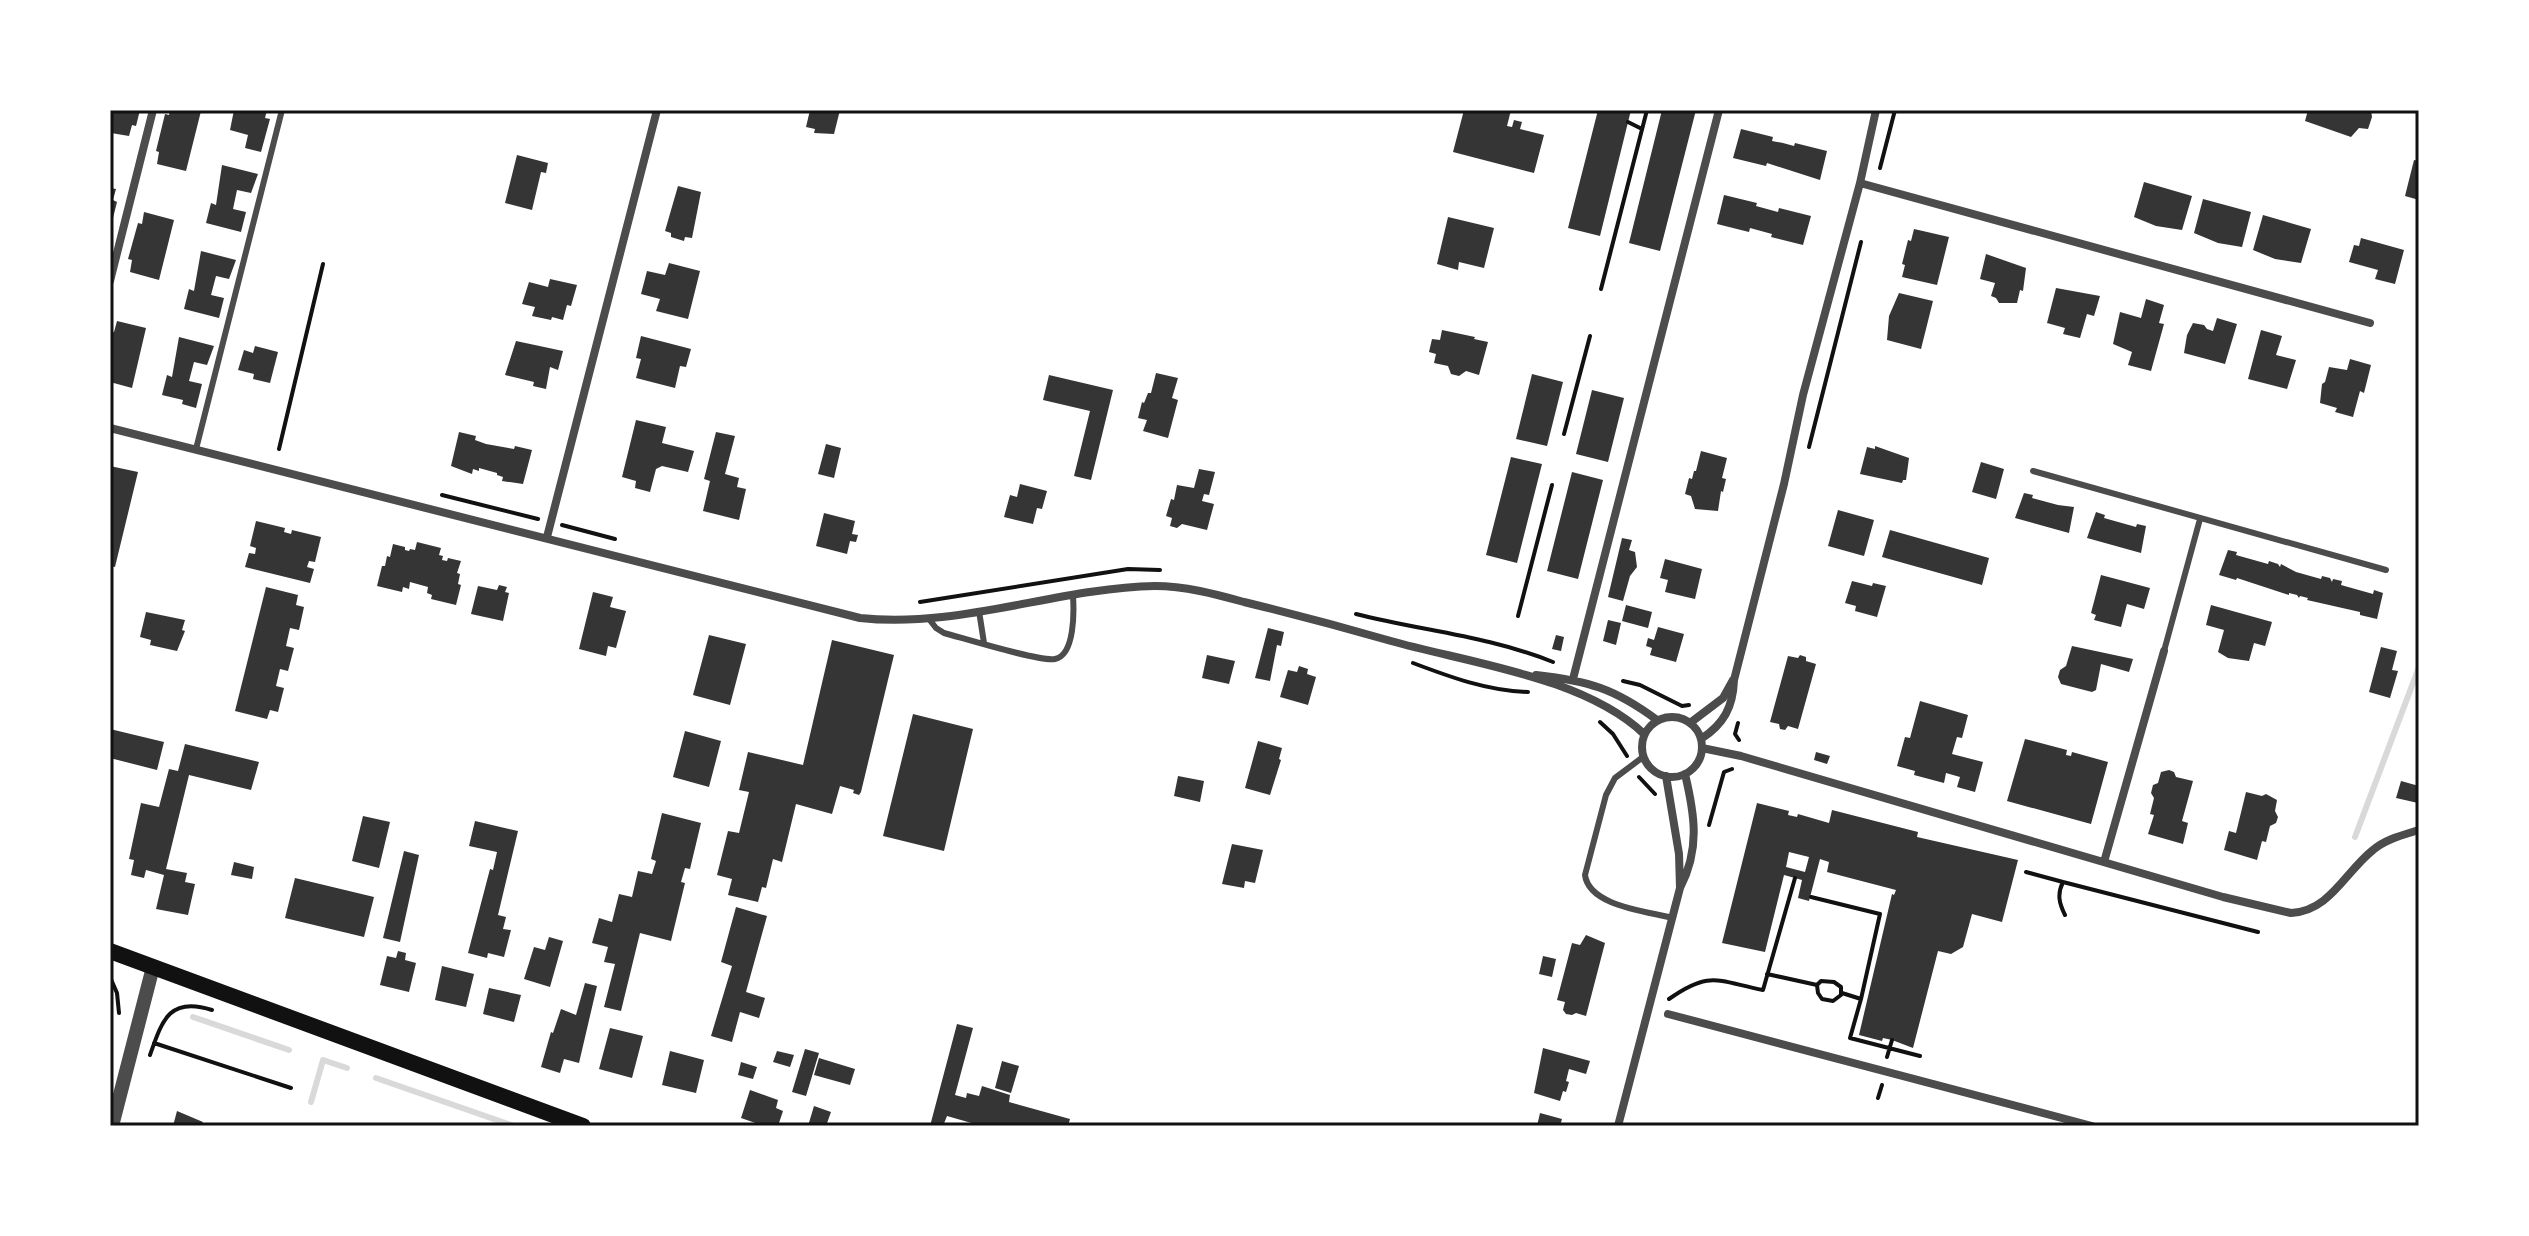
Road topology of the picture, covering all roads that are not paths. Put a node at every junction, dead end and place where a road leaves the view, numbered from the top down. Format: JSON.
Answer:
{"nodes":[{"id":1,"x":153,"y":110,"type":"edge"},
{"id":2,"x":282,"y":110,"type":"edge"},
{"id":3,"x":657,"y":110,"type":"edge"},
{"id":4,"x":1719,"y":110,"type":"edge"},
{"id":5,"x":1876,"y":110,"type":"edge"},
{"id":6,"x":1860,"y":183,"type":"junction"},
{"id":7,"x":110,"y":281,"type":"edge"},
{"id":8,"x":2370,"y":323,"type":"dead end"},
{"id":9,"x":110,"y":428,"type":"edge"},
{"id":10,"x":196,"y":449,"type":"junction"},
{"id":11,"x":2033,"y":471,"type":"dead end"},
{"id":12,"x":2200,"y":519,"type":"junction"},
{"id":13,"x":547,"y":537,"type":"junction"},
{"id":14,"x":2386,"y":570,"type":"dead end"},
{"id":15,"x":1073,"y":596,"type":"junction"},
{"id":16,"x":979,"y":611,"type":"junction"},
{"id":17,"x":929,"y":619,"type":"junction"},
{"id":18,"x":984,"y":643,"type":"junction"},
{"id":19,"x":2164,"y":651,"type":"joint"},
{"id":20,"x":1523,"y":674,"type":"junction"},
{"id":21,"x":1573,"y":679,"type":"junction"},
{"id":22,"x":1734,"y":680,"type":"junction"},
{"id":23,"x":1657,"y":720,"type":"junction"},
{"id":24,"x":1690,"y":723,"type":"junction"},
{"id":25,"x":1644,"y":734,"type":"junction"},
{"id":26,"x":1701,"y":744,"type":"junction"},
{"id":27,"x":1643,"y":757,"type":"junction"},
{"id":28,"x":1685,"y":774,"type":"junction"},
{"id":29,"x":1666,"y":776,"type":"junction"},
{"id":30,"x":2419,"y":830,"type":"edge"},
{"id":31,"x":2104,"y":862,"type":"junction"},
{"id":32,"x":1680,"y":888,"type":"junction"},
{"id":33,"x":1673,"y":918,"type":"junction"},
{"id":34,"x":110,"y":951,"type":"edge"},
{"id":35,"x":153,"y":967,"type":"junction"},
{"id":36,"x":1668,"y":1014,"type":"dead end"},
{"id":37,"x":112,"y":1126,"type":"edge"},
{"id":38,"x":583,"y":1126,"type":"edge"},
{"id":39,"x":1620,"y":1126,"type":"edge"},
{"id":40,"x":2092,"y":1126,"type":"edge"}],
"edges":[{"from":1,"to":7,"type":"street"},
{"from":2,"to":10,"type":"lane"},
{"from":3,"to":13,"type":"street"},
{"from":4,"to":21,"type":"street"},
{"from":5,"to":6,"type":"street"},
{"from":6,"to":8,"type":"street"},
{"from":6,"to":22,"type":"street"},
{"from":9,"to":10,"type":"street"},
{"from":10,"to":13,"type":"street"},
{"from":11,"to":12,"type":"lane"},
{"from":12,"to":14,"type":"lane"},
{"from":12,"to":19,"type":"lane"},
{"from":13,"to":17,"type":"street"},
{"from":15,"to":16,"type":"street"},
{"from":15,"to":18,"type":"lane"},
{"from":15,"to":20,"type":"street"},
{"from":16,"to":17,"type":"street"},
{"from":16,"to":18,"type":"lane"},
{"from":17,"to":18,"type":"lane"},
{"from":19,"to":31,"type":"street"},
{"from":20,"to":21,"type":"street"},
{"from":20,"to":25,"type":"street"},
{"from":21,"to":23,"type":"street"},
{"from":22,"to":24,"type":"street"},
{"from":22,"to":26,"type":"street"},
{"from":23,"to":24,"type":"street"},
{"from":23,"to":25,"type":"street"},
{"from":24,"to":26,"type":"street"},
{"from":25,"to":27,"type":"street"},
{"from":26,"to":28,"type":"street"},
{"from":26,"to":31,"type":"street"},
{"from":27,"to":29,"type":"street"},
{"from":27,"to":33,"type":"lane"},
{"from":28,"to":29,"type":"street"},
{"from":28,"to":32,"type":"street"},
{"from":29,"to":32,"type":"street"},
{"from":30,"to":31,"type":"street"},
{"from":32,"to":33,"type":"street"},
{"from":33,"to":39,"type":"street"},
{"from":34,"to":35,"type":"main road"},
{"from":35,"to":37,"type":"street"},
{"from":35,"to":38,"type":"main road"},
{"from":36,"to":40,"type":"street"}]}
